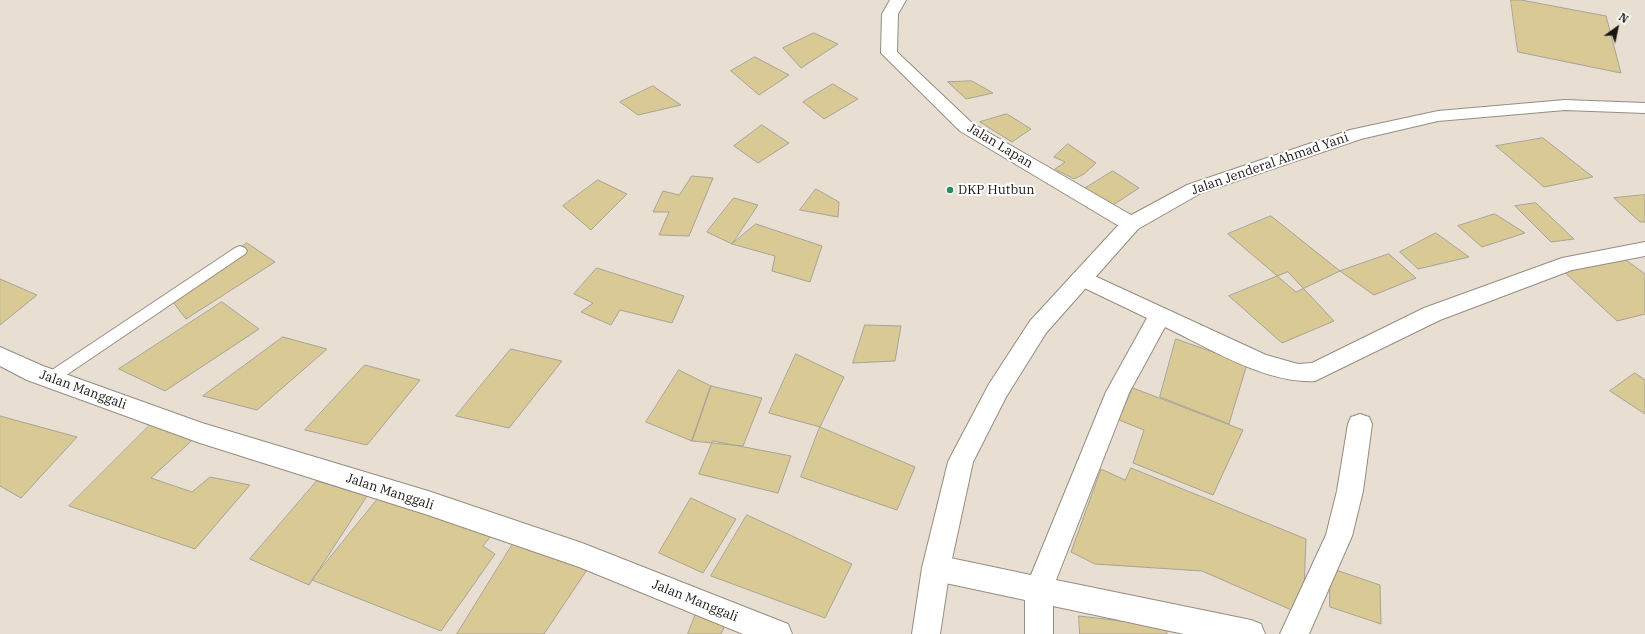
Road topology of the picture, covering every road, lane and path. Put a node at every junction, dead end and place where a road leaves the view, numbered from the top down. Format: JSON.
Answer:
{"nodes":[{"id":1,"x":898,"y":0,"type":"edge"},
{"id":2,"x":1645,"y":108,"type":"edge"},
{"id":3,"x":1132,"y":224,"type":"junction"},
{"id":4,"x":1644,"y":249,"type":"edge"},
{"id":5,"x":240,"y":252,"type":"dead end"},
{"id":6,"x":1081,"y":278,"type":"junction"},
{"id":7,"x":1160,"y":315,"type":"junction"},
{"id":8,"x":0,"y":356,"type":"edge"},
{"id":9,"x":51,"y":378,"type":"junction"},
{"id":10,"x":1360,"y":424,"type":"dead end"},
{"id":11,"x":936,"y":568,"type":"junction"},
{"id":12,"x":1039,"y":590,"type":"junction"},
{"id":13,"x":778,"y":634,"type":"edge"},
{"id":14,"x":926,"y":634,"type":"edge"},
{"id":15,"x":1039,"y":634,"type":"edge"},
{"id":16,"x":1251,"y":634,"type":"edge"},
{"id":17,"x":1294,"y":634,"type":"edge"}],
"edges":[{"from":1,"to":3,"type":"main road","name":"Jalan Lapan"},
{"from":2,"to":3,"type":"main road","name":"Jalan Jenderal Ahmad Yani"},
{"from":3,"to":6,"type":"main road","name":"Jalan Jenderal Ahmad Yani"},
{"from":4,"to":7,"type":"main road"},
{"from":5,"to":9,"type":"lane"},
{"from":6,"to":7,"type":"main road"},
{"from":6,"to":11,"type":"main road","name":"Jalan Jenderal Ahmad Yani"},
{"from":7,"to":12,"type":"main road"},
{"from":8,"to":9,"type":"main road","name":"Jalan Manggali"},
{"from":9,"to":13,"type":"main road","name":"Jalan Manggali"},
{"from":10,"to":17,"type":"main road"},
{"from":11,"to":12,"type":"main road"},
{"from":11,"to":14,"type":"main road","name":"Jalan Jenderal Ahmad Yani"},
{"from":12,"to":15,"type":"main road"},
{"from":12,"to":16,"type":"main road"}]}
